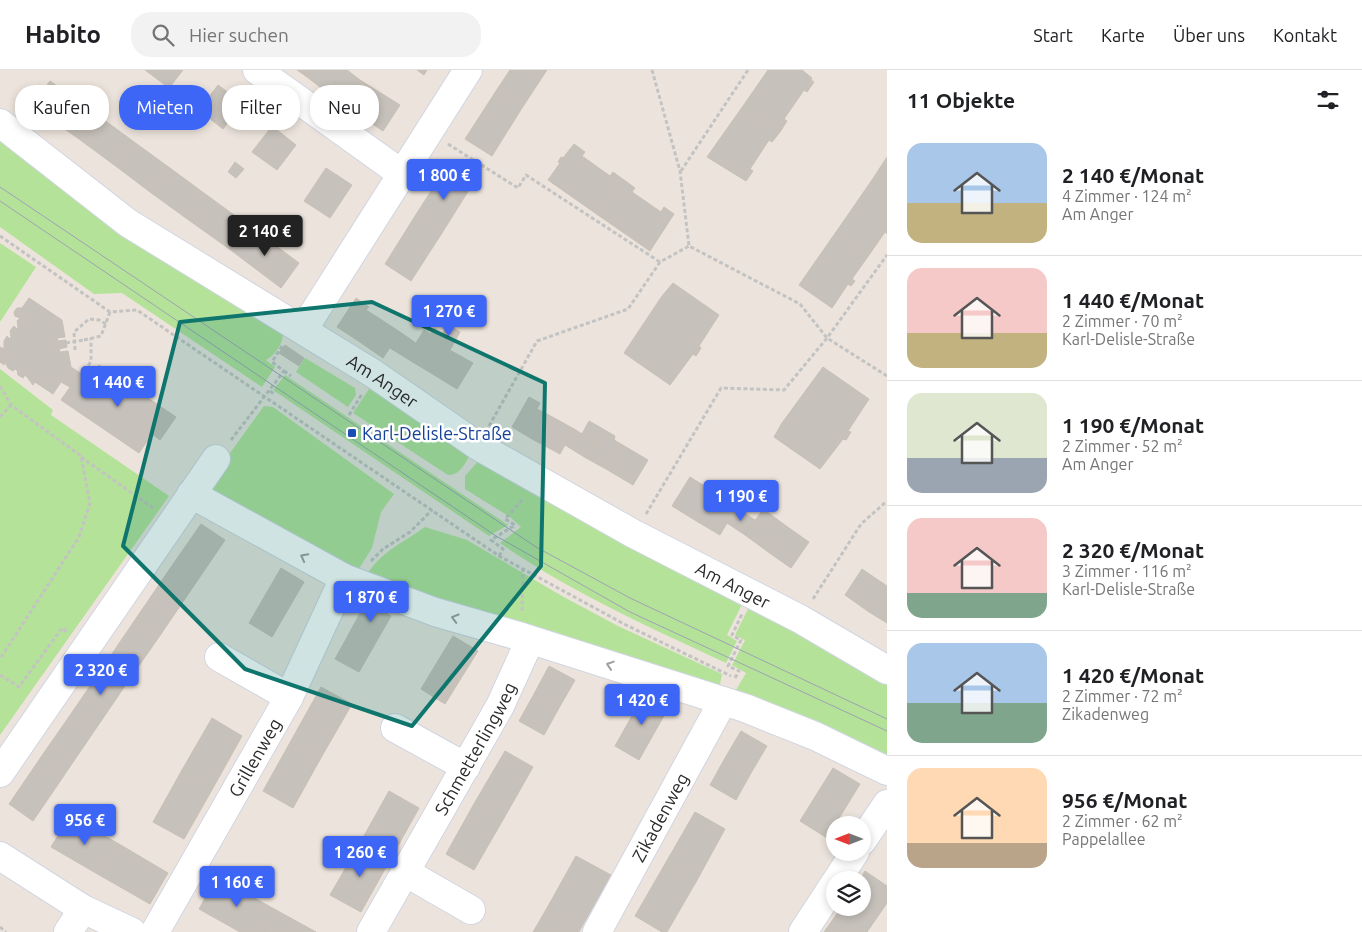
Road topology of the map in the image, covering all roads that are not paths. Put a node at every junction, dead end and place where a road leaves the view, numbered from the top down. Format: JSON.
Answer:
{"nodes":[{"id":1,"x":257,"y":70,"type":"edge"},
{"id":2,"x":468,"y":70,"type":"edge"},
{"id":3,"x":0,"y":124,"type":"edge"},
{"id":4,"x":402,"y":174,"type":"junction"},
{"id":5,"x":303,"y":330,"type":"junction"},
{"id":6,"x":216,"y":459,"type":"road end"},
{"id":7,"x":192,"y":494,"type":"junction"},
{"id":8,"x":351,"y":581,"type":"junction"},
{"id":9,"x":526,"y":638,"type":"junction"},
{"id":10,"x":218,"y":657,"type":"dead end"},
{"id":11,"x":887,"y":670,"type":"edge"},
{"id":12,"x":729,"y":689,"type":"junction"},
{"id":13,"x":288,"y":697,"type":"junction"},
{"id":14,"x":395,"y":728,"type":"dead end"},
{"id":15,"x":466,"y":767,"type":"junction"},
{"id":16,"x":887,"y":771,"type":"edge"},
{"id":17,"x":0,"y":773,"type":"edge"},
{"id":18,"x":887,"y":804,"type":"edge"},
{"id":19,"x":871,"y":828,"type":"edge"},
{"id":20,"x":0,"y":856,"type":"edge"},
{"id":21,"x":405,"y":872,"type":"junction"},
{"id":22,"x":826,"y":897,"type":"edge"},
{"id":23,"x":83,"y":909,"type":"junction"},
{"id":24,"x":471,"y":910,"type":"dead end"},
{"id":25,"x":68,"y":932,"type":"edge"},
{"id":26,"x":132,"y":932,"type":"edge"},
{"id":27,"x":155,"y":932,"type":"edge"},
{"id":28,"x":371,"y":932,"type":"edge"},
{"id":29,"x":597,"y":932,"type":"edge"},
{"id":30,"x":803,"y":932,"type":"edge"}],
"edges":[{"from":1,"to":4,"type":"street"},
{"from":2,"to":4,"type":"street"},
{"from":3,"to":5,"type":"street","name":"Am Anger"},
{"from":4,"to":5,"type":"street"},
{"from":5,"to":11,"type":"street","name":"Am Anger"},
{"from":6,"to":7,"type":"street"},
{"from":8,"to":7,"type":"street","one_way":true},
{"from":7,"to":17,"type":"street"},
{"from":9,"to":8,"type":"street","one_way":true},
{"from":8,"to":13,"type":"street","name":"Grillenweg"},
{"from":12,"to":9,"type":"street","one_way":true},
{"from":9,"to":15,"type":"street","name":"Schmetterlingweg"},
{"from":10,"to":13,"type":"street"},
{"from":12,"to":16,"type":"street"},
{"from":12,"to":29,"type":"street","name":"Zikadenweg"},
{"from":13,"to":27,"type":"street","name":"Grillenweg"},
{"from":14,"to":15,"type":"street"},
{"from":15,"to":21,"type":"street","name":"Schmetterlingweg"},
{"from":18,"to":19,"type":"street"},
{"from":20,"to":23,"type":"street"},
{"from":21,"to":24,"type":"street"},
{"from":21,"to":28,"type":"street","name":"Schmetterlingweg"},
{"from":22,"to":30,"type":"street"},
{"from":23,"to":25,"type":"street"},
{"from":23,"to":26,"type":"street"}]}
